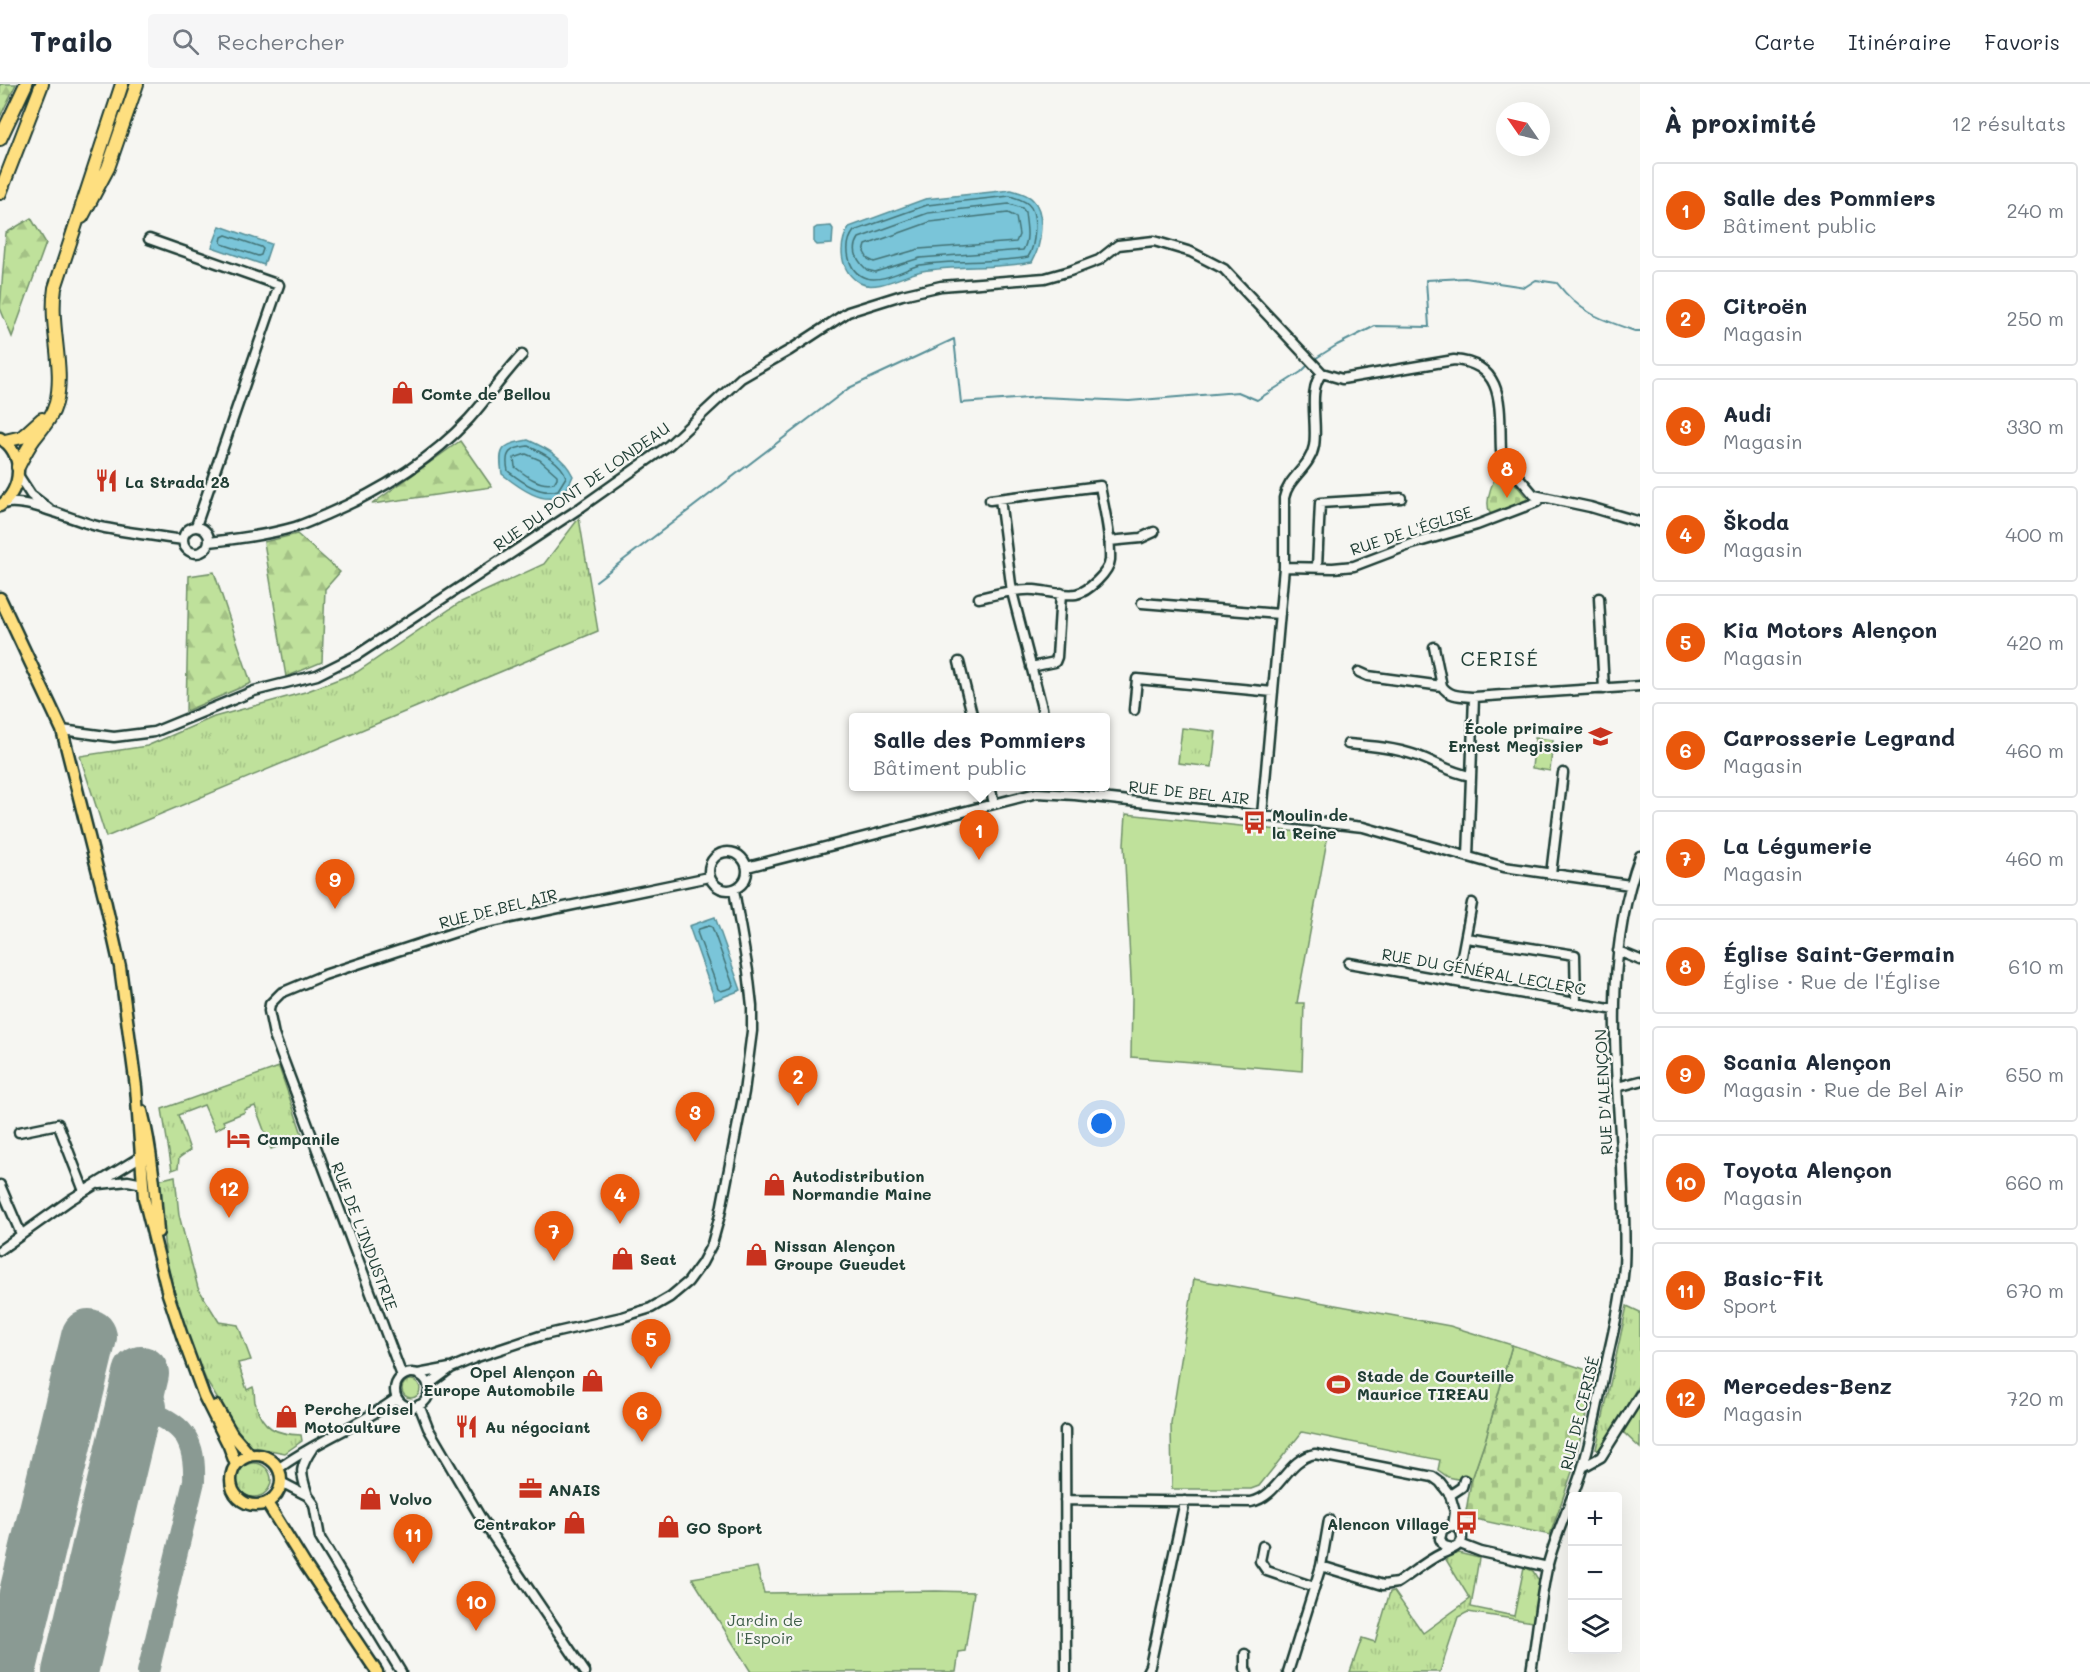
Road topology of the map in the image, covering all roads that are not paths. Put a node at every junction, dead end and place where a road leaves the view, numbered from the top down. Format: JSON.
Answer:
{"nodes":[{"id":1,"x":26,"y":84,"type":"edge"},
{"id":2,"x":42,"y":84,"type":"edge"},
{"id":3,"x":122,"y":84,"type":"edge"},
{"id":4,"x":138,"y":84,"type":"edge"},
{"id":5,"x":0,"y":139,"type":"edge"},
{"id":6,"x":0,"y":171,"type":"edge"},
{"id":7,"x":0,"y":193,"type":"edge"},
{"id":8,"x":74,"y":231,"type":"junction"},
{"id":9,"x":149,"y":239,"type":"dead end"},
{"id":10,"x":522,"y":355,"type":"dead end"},
{"id":11,"x":1322,"y":373,"type":"junction"},
{"id":12,"x":55,"y":405,"type":"junction"},
{"id":13,"x":2,"y":440,"type":"edge"},
{"id":14,"x":18,"y":471,"type":"junction"},
{"id":15,"x":1401,"y":498,"type":"dead end"},
{"id":16,"x":1541,"y":498,"type":"junction"},
{"id":17,"x":1000,"y":499,"type":"junction"},
{"id":18,"x":990,"y":500,"type":"dead end"},
{"id":19,"x":1,"y":505,"type":"edge"},
{"id":20,"x":54,"y":513,"type":"junction"},
{"id":21,"x":1640,"y":522,"type":"edge"},
{"id":22,"x":196,"y":526,"type":"junction"},
{"id":23,"x":1154,"y":532,"type":"dead end"},
{"id":24,"x":183,"y":540,"type":"junction"},
{"id":25,"x":1109,"y":541,"type":"junction"},
{"id":26,"x":209,"y":542,"type":"junction"},
{"id":27,"x":1284,"y":567,"type":"junction"},
{"id":28,"x":1317,"y":567,"type":"junction"},
{"id":29,"x":1012,"y":592,"type":"junction"},
{"id":30,"x":1061,"y":593,"type":"junction"},
{"id":31,"x":0,"y":598,"type":"edge"},
{"id":32,"x":979,"y":598,"type":"dead end"},
{"id":33,"x":1599,"y":598,"type":"dead end"},
{"id":34,"x":1143,"y":603,"type":"dead end"},
{"id":35,"x":1280,"y":614,"type":"junction"},
{"id":36,"x":1434,"y":647,"type":"dead end"},
{"id":37,"x":959,"y":662,"type":"dead end"},
{"id":38,"x":1031,"y":667,"type":"junction"},
{"id":39,"x":1359,"y":672,"type":"dead end"},
{"id":40,"x":1442,"y":686,"type":"junction"},
{"id":41,"x":1640,"y":687,"type":"edge"},
{"id":42,"x":1604,"y":689,"type":"junction"},
{"id":43,"x":1273,"y":692,"type":"junction"},
{"id":44,"x":1474,"y":697,"type":"junction"},
{"id":45,"x":1134,"y":710,"type":"dead end"},
{"id":46,"x":972,"y":713,"type":"edge"},
{"id":47,"x":1042,"y":713,"type":"edge"},
{"id":48,"x":62,"y":730,"type":"junction"},
{"id":49,"x":1348,"y":744,"type":"dead end"},
{"id":50,"x":1563,"y":773,"type":"dead end"},
{"id":51,"x":1471,"y":776,"type":"junction"},
{"id":52,"x":991,"y":791,"type":"edge"},
{"id":53,"x":994,"y":804,"type":"junction"},
{"id":54,"x":1262,"y":815,"type":"junction"},
{"id":55,"x":1640,"y":856,"type":"edge"},
{"id":56,"x":1468,"y":857,"type":"junction"},
{"id":57,"x":747,"y":867,"type":"junction"},
{"id":58,"x":1551,"y":874,"type":"junction"},
{"id":59,"x":709,"y":877,"type":"junction"},
{"id":60,"x":1630,"y":885,"type":"junction"},
{"id":61,"x":734,"y":890,"type":"junction"},
{"id":62,"x":1473,"y":903,"type":"dead end"},
{"id":63,"x":1467,"y":938,"type":"junction"},
{"id":64,"x":1618,"y":951,"type":"junction"},
{"id":65,"x":1640,"y":960,"type":"edge"},
{"id":66,"x":1349,"y":963,"type":"dead end"},
{"id":67,"x":1457,"y":982,"type":"junction"},
{"id":68,"x":1576,"y":1003,"type":"junction"},
{"id":69,"x":270,"y":1004,"type":"joint"},
{"id":70,"x":1614,"y":1010,"type":"junction"},
{"id":71,"x":1640,"y":1081,"type":"edge"},
{"id":72,"x":136,"y":1087,"type":"junction"},
{"id":73,"x":1617,"y":1087,"type":"junction"},
{"id":74,"x":18,"y":1132,"type":"dead end"},
{"id":75,"x":140,"y":1157,"type":"junction"},
{"id":76,"x":97,"y":1184,"type":"junction"},
{"id":77,"x":143,"y":1184,"type":"junction"},
{"id":78,"x":0,"y":1185,"type":"edge"},
{"id":79,"x":155,"y":1190,"type":"junction"},
{"id":80,"x":84,"y":1191,"type":"junction"},
{"id":81,"x":21,"y":1234,"type":"junction"},
{"id":82,"x":0,"y":1250,"type":"edge"},
{"id":83,"x":160,"y":1257,"type":"junction"},
{"id":84,"x":1618,"y":1299,"type":"joint"},
{"id":85,"x":451,"y":1368,"type":"junction"},
{"id":86,"x":197,"y":1374,"type":"junction"},
{"id":87,"x":418,"y":1374,"type":"junction"},
{"id":88,"x":402,"y":1376,"type":"junction"},
{"id":89,"x":428,"y":1385,"type":"junction"},
{"id":90,"x":1640,"y":1395,"type":"edge"},
{"id":91,"x":397,"y":1398,"type":"junction"},
{"id":92,"x":419,"y":1405,"type":"junction"},
{"id":93,"x":1065,"y":1430,"type":"dead end"},
{"id":94,"x":314,"y":1446,"type":"junction"},
{"id":95,"x":250,"y":1455,"type":"junction"},
{"id":96,"x":236,"y":1465,"type":"junction"},
{"id":97,"x":1583,"y":1467,"type":"junction"},
{"id":98,"x":278,"y":1469,"type":"junction"},
{"id":99,"x":1464,"y":1480,"type":"dead end"},
{"id":100,"x":281,"y":1482,"type":"junction"},
{"id":101,"x":1450,"y":1495,"type":"junction"},
{"id":102,"x":308,"y":1496,"type":"junction"},
{"id":103,"x":1065,"y":1500,"type":"junction"},
{"id":104,"x":1185,"y":1501,"type":"junction"},
{"id":105,"x":267,"y":1503,"type":"junction"},
{"id":106,"x":1329,"y":1520,"type":"dead end"},
{"id":107,"x":1453,"y":1526,"type":"junction"},
{"id":108,"x":1441,"y":1543,"type":"junction"},
{"id":109,"x":1263,"y":1546,"type":"dead end"},
{"id":110,"x":1456,"y":1546,"type":"junction"},
{"id":111,"x":1436,"y":1556,"type":"junction"},
{"id":112,"x":1321,"y":1566,"type":"junction"},
{"id":113,"x":1548,"y":1567,"type":"junction"},
{"id":114,"x":1314,"y":1587,"type":"junction"},
{"id":115,"x":1245,"y":1654,"type":"dead end"},
{"id":116,"x":377,"y":1672,"type":"edge"},
{"id":117,"x":401,"y":1672,"type":"edge"},
{"id":118,"x":585,"y":1672,"type":"edge"},
{"id":119,"x":1066,"y":1672,"type":"edge"},
{"id":120,"x":1147,"y":1672,"type":"edge"},
{"id":121,"x":1246,"y":1672,"type":"edge"},
{"id":122,"x":1288,"y":1672,"type":"edge"},
{"id":123,"x":1532,"y":1672,"type":"edge"}],
"edges":[{"from":1,"to":5,"type":"highway"},
{"from":2,"to":6,"type":"highway"},
{"from":2,"to":7,"type":"highway"},
{"from":3,"to":8,"type":"highway"},
{"from":4,"to":8,"type":"highway"},
{"from":8,"to":12,"type":"highway"},
{"from":9,"to":22,"type":"street"},
{"from":10,"to":26,"type":"street"},
{"from":11,"to":16,"type":"street"},
{"from":11,"to":27,"type":"street"},
{"from":11,"to":48,"type":"street","name":"RUE DU PONT DE LONDEAU"},
{"from":12,"to":13,"type":"highway"},
{"from":12,"to":14,"type":"highway"},
{"from":13,"to":14,"type":"main road"},
{"from":14,"to":19,"type":"main road"},
{"from":14,"to":20,"type":"street"},
{"from":15,"to":28,"type":"street"},
{"from":16,"to":21,"type":"street"},
{"from":16,"to":28,"type":"street","name":"RUE DE L'ÉGLISE"},
{"from":17,"to":18,"type":"street"},
{"from":17,"to":25,"type":"street"},
{"from":17,"to":29,"type":"street"},
{"from":19,"to":20,"type":"street"},
{"from":20,"to":24,"type":"street"},
{"from":22,"to":24,"type":"street"},
{"from":22,"to":26,"type":"street"},
{"from":23,"to":25,"type":"street"},
{"from":24,"to":26,"type":"street"},
{"from":25,"to":30,"type":"street"},
{"from":27,"to":28,"type":"street","name":"RUE DE L'ÉGLISE"},
{"from":27,"to":35,"type":"street"},
{"from":29,"to":30,"type":"street"},
{"from":29,"to":32,"type":"street"},
{"from":29,"to":38,"type":"street"},
{"from":30,"to":38,"type":"street"},
{"from":31,"to":48,"type":"main road"},
{"from":33,"to":42,"type":"street"},
{"from":34,"to":35,"type":"street"},
{"from":35,"to":43,"type":"street"},
{"from":36,"to":40,"type":"street"},
{"from":37,"to":46,"type":"street"},
{"from":38,"to":47,"type":"street"},
{"from":39,"to":40,"type":"street"},
{"from":40,"to":44,"type":"street"},
{"from":41,"to":42,"type":"street"},
{"from":42,"to":44,"type":"street"},
{"from":43,"to":45,"type":"street"},
{"from":43,"to":54,"type":"street"},
{"from":44,"to":51,"type":"street"},
{"from":48,"to":72,"type":"main road"},
{"from":49,"to":51,"type":"street"},
{"from":50,"to":58,"type":"street"},
{"from":51,"to":56,"type":"street"},
{"from":52,"to":53,"type":"street"},
{"from":53,"to":54,"type":"street","name":"RUE DE BEL AIR"},
{"from":53,"to":57,"type":"street","name":"RUE DE BEL AIR"},
{"from":54,"to":56,"type":"street","name":"RUE DE BEL AIR"},
{"from":55,"to":60,"type":"street","name":"RUE D'ALENÇON"},
{"from":56,"to":58,"type":"street","name":"RUE DE BEL AIR"},
{"from":57,"to":59,"type":"street"},
{"from":57,"to":61,"type":"street"},
{"from":58,"to":60,"type":"street","name":"RUE DE BEL AIR"},
{"from":59,"to":61,"type":"street"},
{"from":59,"to":69,"type":"street","name":"RUE DE BEL AIR"},
{"from":60,"to":64,"type":"street","name":"RUE D'ALENÇON"},
{"from":61,"to":85,"type":"street"},
{"from":62,"to":63,"type":"street"},
{"from":63,"to":67,"type":"street"},
{"from":63,"to":68,"type":"street"},
{"from":64,"to":65,"type":"street"},
{"from":64,"to":70,"type":"street","name":"RUE D'ALENÇON"},
{"from":66,"to":67,"type":"street","name":"RUE DU GÉNÉRAL LECLERC"},
{"from":67,"to":68,"type":"street","name":"RUE DU GÉNÉRAL LECLERC"},
{"from":68,"to":70,"type":"street","name":"RUE DU GÉNÉRAL LECLERC"},
{"from":69,"to":88,"type":"street","name":"RUE DE L'INDUSTRIE"},
{"from":70,"to":73,"type":"street","name":"RUE D'ALENÇON"},
{"from":71,"to":73,"type":"street"},
{"from":72,"to":75,"type":"main road"},
{"from":72,"to":79,"type":"main road"},
{"from":73,"to":84,"type":"street","name":"RUE D'ALENÇON"},
{"from":74,"to":80,"type":"street"},
{"from":75,"to":76,"type":"street"},
{"from":75,"to":77,"type":"main road"},
{"from":75,"to":79,"type":"main road"},
{"from":76,"to":77,"type":"street"},
{"from":76,"to":80,"type":"street"},
{"from":77,"to":83,"type":"main road"},
{"from":78,"to":81,"type":"street"},
{"from":79,"to":83,"type":"main road"},
{"from":80,"to":81,"type":"street"},
{"from":81,"to":82,"type":"street"},
{"from":83,"to":86,"type":"main road"},
{"from":84,"to":97,"type":"street","name":"RUE DE CERISÉ"},
{"from":85,"to":87,"type":"street"},
{"from":85,"to":89,"type":"street"},
{"from":86,"to":95,"type":"main road"},
{"from":86,"to":96,"type":"main road"},
{"from":87,"to":88,"type":"street"},
{"from":87,"to":89,"type":"street"},
{"from":88,"to":91,"type":"street"},
{"from":89,"to":92,"type":"street"},
{"from":90,"to":97,"type":"street"},
{"from":91,"to":92,"type":"street"},
{"from":91,"to":94,"type":"street"},
{"from":92,"to":118,"type":"street"},
{"from":93,"to":103,"type":"street"},
{"from":94,"to":98,"type":"street"},
{"from":94,"to":102,"type":"street"},
{"from":95,"to":96,"type":"main road"},
{"from":95,"to":98,"type":"main road"},
{"from":96,"to":105,"type":"main road"},
{"from":97,"to":113,"type":"street","name":"RUE DE CERISÉ"},
{"from":98,"to":100,"type":"main road"},
{"from":99,"to":101,"type":"street"},
{"from":100,"to":102,"type":"street"},
{"from":100,"to":105,"type":"main road"},
{"from":101,"to":104,"type":"street"},
{"from":101,"to":107,"type":"street"},
{"from":102,"to":117,"type":"street"},
{"from":103,"to":104,"type":"street"},
{"from":103,"to":119,"type":"street"},
{"from":104,"to":120,"type":"street"},
{"from":105,"to":116,"type":"main road"},
{"from":106,"to":112,"type":"street"},
{"from":107,"to":108,"type":"street"},
{"from":107,"to":110,"type":"street"},
{"from":108,"to":110,"type":"street"},
{"from":108,"to":111,"type":"street"},
{"from":109,"to":114,"type":"street"},
{"from":110,"to":111,"type":"street"},
{"from":110,"to":113,"type":"street"},
{"from":111,"to":112,"type":"street"},
{"from":112,"to":114,"type":"street"},
{"from":113,"to":123,"type":"street","name":"RUE DE CERISÉ"},
{"from":114,"to":122,"type":"street"},
{"from":115,"to":121,"type":"street"}]}
